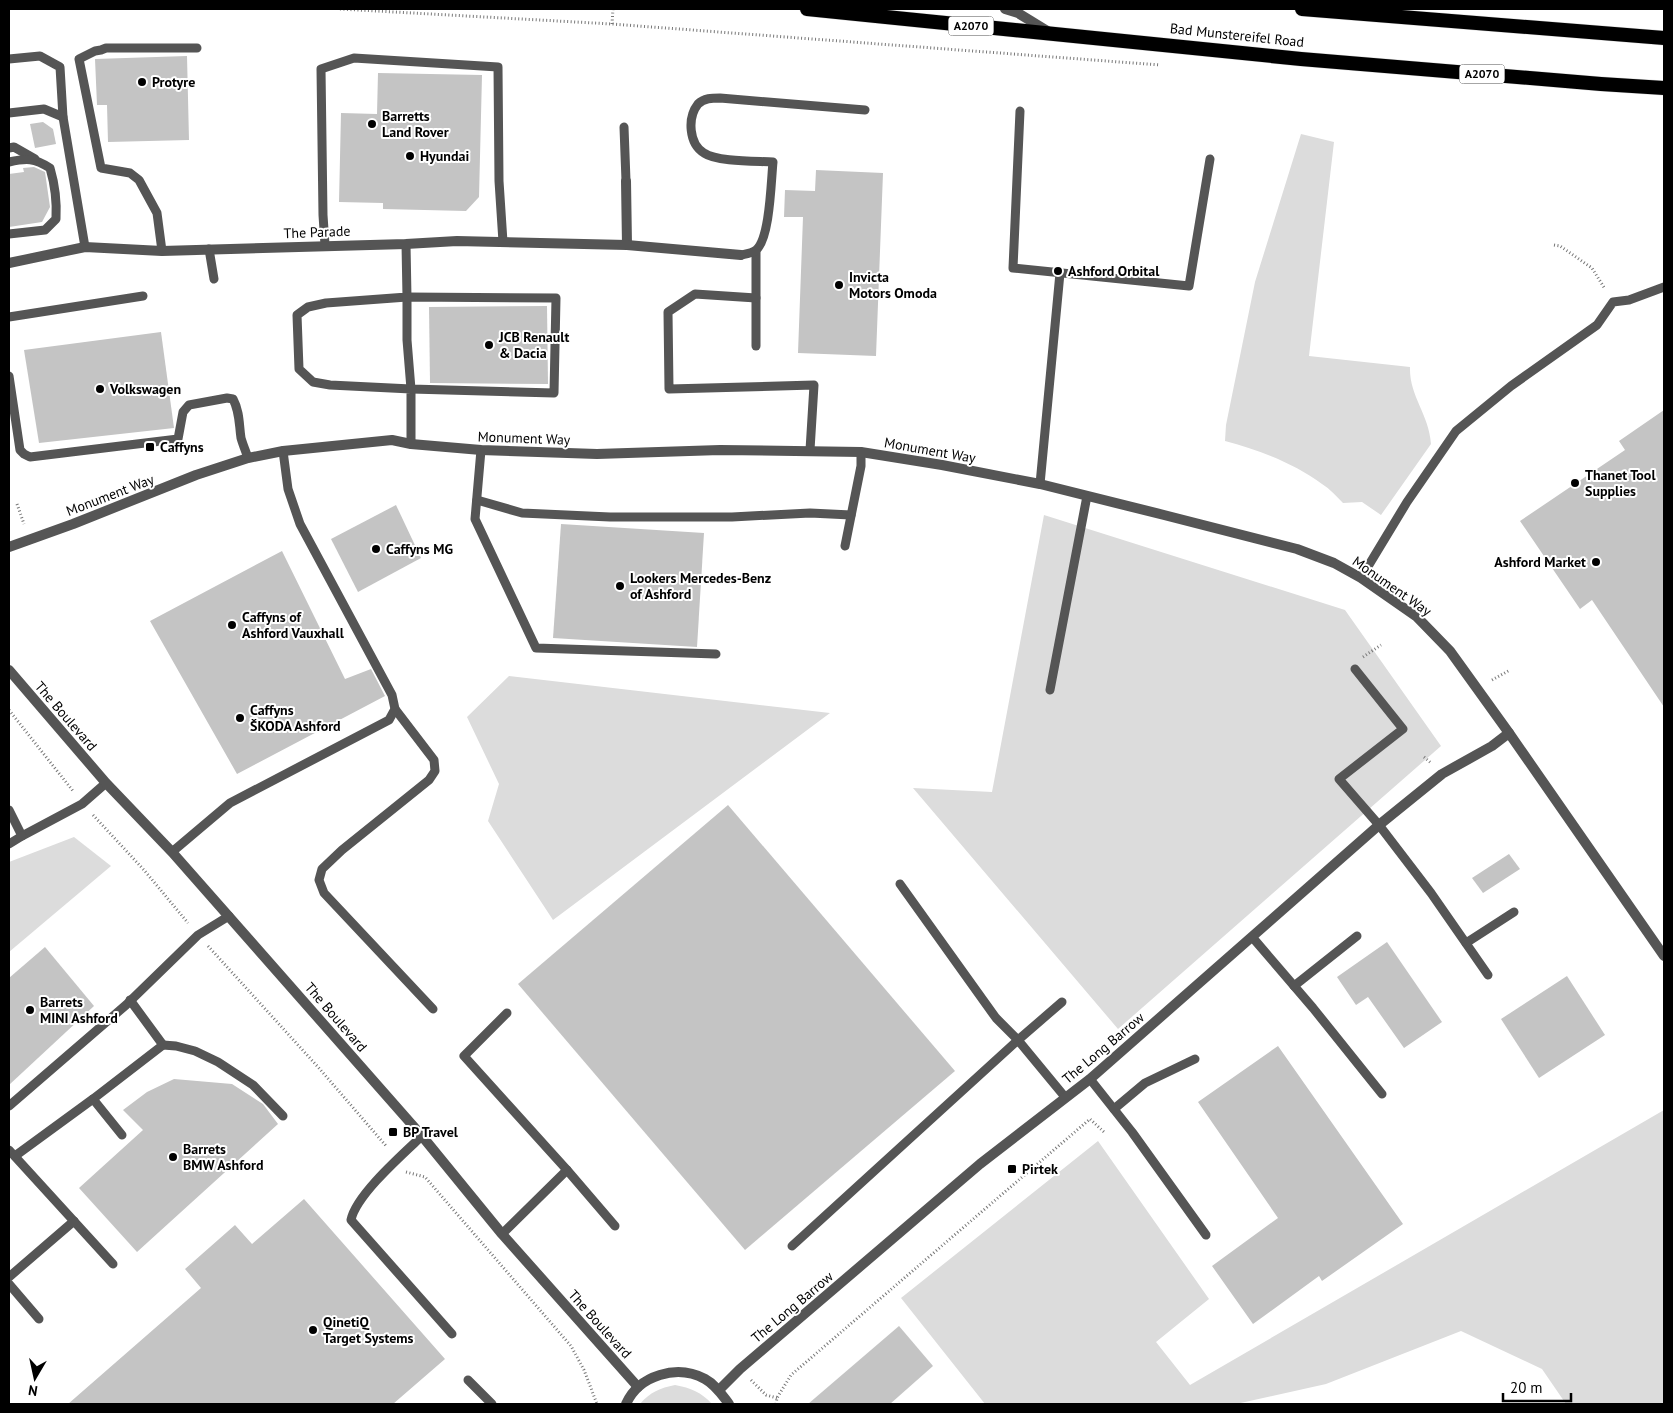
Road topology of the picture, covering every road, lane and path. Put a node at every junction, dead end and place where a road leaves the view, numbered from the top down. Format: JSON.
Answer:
{"nodes":[{"id":1,"x":340,"y":9,"type":"edge"},
{"id":2,"x":612,"y":9,"type":"edge"},
{"id":3,"x":807,"y":9,"type":"edge"},
{"id":4,"x":1005,"y":9,"type":"edge"},
{"id":5,"x":1302,"y":9,"type":"edge"},
{"id":6,"x":612,"y":24,"type":"junction"},
{"id":7,"x":1052,"y":34,"type":"junction"},
{"id":8,"x":1664,"y":38,"type":"edge"},
{"id":9,"x":197,"y":48,"type":"dead end"},
{"id":10,"x":9,"y":59,"type":"edge"},
{"id":11,"x":1162,"y":65,"type":"dead end"},
{"id":12,"x":1664,"y":88,"type":"edge"},
{"id":13,"x":865,"y":110,"type":"dead end"},
{"id":14,"x":1020,"y":112,"type":"dead end"},
{"id":15,"x":9,"y":113,"type":"edge"},
{"id":16,"x":63,"y":117,"type":"junction"},
{"id":17,"x":624,"y":127,"type":"dead end"},
{"id":18,"x":9,"y":148,"type":"edge"},
{"id":19,"x":1210,"y":159,"type":"dead end"},
{"id":20,"x":38,"y":160,"type":"junction"},
{"id":21,"x":9,"y":162,"type":"edge"},
{"id":22,"x":626,"y":181,"type":"joint"},
{"id":23,"x":9,"y":234,"type":"edge"},
{"id":24,"x":503,"y":242,"type":"junction"},
{"id":25,"x":406,"y":244,"type":"junction"},
{"id":26,"x":325,"y":245,"type":"junction"},
{"id":27,"x":627,"y":245,"type":"junction"},
{"id":28,"x":1554,"y":245,"type":"dead end"},
{"id":29,"x":85,"y":248,"type":"junction"},
{"id":30,"x":209,"y":249,"type":"junction"},
{"id":31,"x":162,"y":250,"type":"junction"},
{"id":32,"x":756,"y":251,"type":"junction"},
{"id":33,"x":741,"y":255,"type":"joint"},
{"id":34,"x":9,"y":263,"type":"edge"},
{"id":35,"x":1060,"y":273,"type":"junction"},
{"id":36,"x":214,"y":279,"type":"dead end"},
{"id":37,"x":1664,"y":286,"type":"edge"},
{"id":38,"x":1603,"y":288,"type":"dead end"},
{"id":39,"x":143,"y":296,"type":"dead end"},
{"id":40,"x":407,"y":297,"type":"junction"},
{"id":41,"x":756,"y":298,"type":"junction"},
{"id":42,"x":9,"y":317,"type":"edge"},
{"id":43,"x":756,"y":346,"type":"dead end"},
{"id":44,"x":9,"y":376,"type":"edge"},
{"id":45,"x":411,"y":389,"type":"junction"},
{"id":46,"x":411,"y":444,"type":"junction"},
{"id":47,"x":481,"y":450,"type":"junction"},
{"id":48,"x":810,"y":450,"type":"junction"},
{"id":49,"x":283,"y":451,"type":"junction"},
{"id":50,"x":861,"y":452,"type":"junction"},
{"id":51,"x":248,"y":458,"type":"junction"},
{"id":52,"x":1040,"y":484,"type":"junction"},
{"id":53,"x":1087,"y":496,"type":"junction"},
{"id":54,"x":477,"y":500,"type":"junction"},
{"id":55,"x":17,"y":504,"type":"dead end"},
{"id":56,"x":851,"y":515,"type":"junction"},
{"id":57,"x":30,"y":539,"type":"junction"},
{"id":58,"x":845,"y":546,"type":"dead end"},
{"id":59,"x":9,"y":547,"type":"edge"},
{"id":60,"x":1361,"y":578,"type":"junction"},
{"id":61,"x":1381,"y":645,"type":"dead end"},
{"id":62,"x":716,"y":654,"type":"dead end"},
{"id":63,"x":1355,"y":669,"type":"joint"},
{"id":64,"x":9,"y":670,"type":"edge"},
{"id":65,"x":1510,"y":670,"type":"dead end"},
{"id":66,"x":1492,"y":680,"type":"dead end"},
{"id":67,"x":1050,"y":690,"type":"dead end"},
{"id":68,"x":395,"y":709,"type":"junction"},
{"id":69,"x":9,"y":710,"type":"edge"},
{"id":70,"x":1510,"y":733,"type":"junction"},
{"id":71,"x":62,"y":778,"type":"dead end"},
{"id":72,"x":106,"y":783,"type":"junction"},
{"id":73,"x":9,"y":810,"type":"edge"},
{"id":74,"x":94,"y":817,"type":"dead end"},
{"id":75,"x":1379,"y":825,"type":"junction"},
{"id":76,"x":22,"y":836,"type":"junction"},
{"id":77,"x":9,"y":844,"type":"edge"},
{"id":78,"x":172,"y":852,"type":"junction"},
{"id":79,"x":900,"y":884,"type":"dead end"},
{"id":80,"x":173,"y":907,"type":"dead end"},
{"id":81,"x":1514,"y":912,"type":"dead end"},
{"id":82,"x":229,"y":916,"type":"junction"},
{"id":83,"x":1357,"y":936,"type":"dead end"},
{"id":84,"x":1253,"y":938,"type":"junction"},
{"id":85,"x":1466,"y":943,"type":"junction"},
{"id":86,"x":215,"y":954,"type":"dead end"},
{"id":87,"x":1664,"y":956,"type":"edge"},
{"id":88,"x":1488,"y":975,"type":"dead end"},
{"id":89,"x":1294,"y":986,"type":"junction"},
{"id":90,"x":130,"y":1000,"type":"junction"},
{"id":91,"x":1062,"y":1002,"type":"dead end"},
{"id":92,"x":434,"y":1009,"type":"dead end"},
{"id":93,"x":506,"y":1013,"type":"dead end"},
{"id":94,"x":1018,"y":1040,"type":"junction"},
{"id":95,"x":163,"y":1045,"type":"junction"},
{"id":96,"x":1195,"y":1059,"type":"dead end"},
{"id":97,"x":1090,"y":1079,"type":"junction"},
{"id":98,"x":1382,"y":1094,"type":"dead end"},
{"id":99,"x":1065,"y":1097,"type":"junction"},
{"id":100,"x":92,"y":1099,"type":"junction"},
{"id":101,"x":9,"y":1106,"type":"edge"},
{"id":102,"x":1114,"y":1109,"type":"junction"},
{"id":103,"x":283,"y":1116,"type":"dead end"},
{"id":104,"x":1104,"y":1132,"type":"dead end"},
{"id":105,"x":122,"y":1135,"type":"dead end"},
{"id":106,"x":422,"y":1136,"type":"junction"},
{"id":107,"x":12,"y":1153,"type":"edge"},
{"id":108,"x":397,"y":1160,"type":"junction"},
{"id":109,"x":566,"y":1170,"type":"junction"},
{"id":110,"x":408,"y":1173,"type":"dead end"},
{"id":111,"x":74,"y":1221,"type":"junction"},
{"id":112,"x":615,"y":1226,"type":"dead end"},
{"id":113,"x":502,"y":1234,"type":"junction"},
{"id":114,"x":1206,"y":1235,"type":"dead end"},
{"id":115,"x":792,"y":1246,"type":"dead end"},
{"id":116,"x":113,"y":1264,"type":"dead end"},
{"id":117,"x":9,"y":1277,"type":"edge"},
{"id":118,"x":9,"y":1284,"type":"edge"},
{"id":119,"x":39,"y":1319,"type":"dead end"},
{"id":120,"x":452,"y":1334,"type":"dead end"},
{"id":121,"x":740,"y":1369,"type":"junction"},
{"id":122,"x":468,"y":1380,"type":"dead end"},
{"id":123,"x":638,"y":1387,"type":"junction"},
{"id":124,"x":719,"y":1390,"type":"junction"},
{"id":125,"x":777,"y":1398,"type":"junction"},
{"id":126,"x":492,"y":1404,"type":"edge"},
{"id":127,"x":596,"y":1404,"type":"edge"},
{"id":128,"x":626,"y":1404,"type":"edge"},
{"id":129,"x":729,"y":1404,"type":"edge"},
{"id":130,"x":776,"y":1404,"type":"edge"}],
"edges":[{"from":1,"to":6,"type":"path"},
{"from":2,"to":6,"type":"path"},
{"from":3,"to":7,"type":"highway","name":"Bad Munstereifel Road","number":"A2070"},
{"from":4,"to":7,"type":"street"},
{"from":5,"to":8,"type":"highway"},
{"from":6,"to":11,"type":"path"},
{"from":7,"to":12,"type":"highway","name":"Bad Munstereifel Road","number":"A2070"},
{"from":9,"to":31,"type":"lane"},
{"from":10,"to":16,"type":"lane"},
{"from":13,"to":32,"type":"lane"},
{"from":14,"to":35,"type":"lane"},
{"from":15,"to":16,"type":"lane"},
{"from":16,"to":29,"type":"lane"},
{"from":17,"to":22,"type":"lane"},
{"from":18,"to":20,"type":"lane"},
{"from":19,"to":35,"type":"lane"},
{"from":20,"to":21,"type":"lane"},
{"from":20,"to":23,"type":"lane"},
{"from":22,"to":27,"type":"street"},
{"from":24,"to":25,"type":"street","name":"The Parade"},
{"from":24,"to":26,"type":"lane"},
{"from":24,"to":27,"type":"street","name":"The Parade"},
{"from":25,"to":26,"type":"street","name":"The Parade"},
{"from":25,"to":40,"type":"lane"},
{"from":26,"to":30,"type":"street","name":"The Parade"},
{"from":27,"to":33,"type":"street","name":"The Parade"},
{"from":28,"to":38,"type":"path"},
{"from":29,"to":31,"type":"street","name":"The Parade"},
{"from":29,"to":34,"type":"street","name":"The Parade"},
{"from":30,"to":31,"type":"street","name":"The Parade"},
{"from":30,"to":36,"type":"lane"},
{"from":32,"to":33,"type":"lane"},
{"from":32,"to":41,"type":"lane"},
{"from":35,"to":52,"type":"lane"},
{"from":37,"to":60,"type":"lane"},
{"from":39,"to":42,"type":"lane"},
{"from":40,"to":45,"type":"lane"},
{"from":40,"to":45,"type":"lane"},
{"from":40,"to":45,"type":"lane"},
{"from":41,"to":43,"type":"lane"},
{"from":41,"to":48,"type":"lane"},
{"from":44,"to":51,"type":"lane"},
{"from":45,"to":46,"type":"lane"},
{"from":46,"to":47,"type":"street","name":"Monument Way"},
{"from":46,"to":49,"type":"street","name":"Monument Way"},
{"from":47,"to":48,"type":"street","name":"Monument Way"},
{"from":47,"to":54,"type":"lane"},
{"from":48,"to":50,"type":"street","name":"Monument Way"},
{"from":49,"to":51,"type":"street","name":"Monument Way"},
{"from":49,"to":68,"type":"lane"},
{"from":50,"to":52,"type":"street","name":"Monument Way"},
{"from":50,"to":56,"type":"lane"},
{"from":51,"to":57,"type":"street","name":"Monument Way"},
{"from":52,"to":53,"type":"street","name":"Monument Way"},
{"from":53,"to":60,"type":"street","name":"Monument Way"},
{"from":53,"to":67,"type":"lane"},
{"from":54,"to":56,"type":"lane"},
{"from":54,"to":62,"type":"lane"},
{"from":55,"to":57,"type":"path"},
{"from":56,"to":58,"type":"lane"},
{"from":57,"to":59,"type":"street","name":"Monument Way"},
{"from":60,"to":70,"type":"street","name":"Monument Way"},
{"from":61,"to":63,"type":"path"},
{"from":63,"to":75,"type":"lane"},
{"from":64,"to":72,"type":"street","name":"The Boulevard"},
{"from":65,"to":66,"type":"path"},
{"from":68,"to":78,"type":"lane"},
{"from":68,"to":92,"type":"lane"},
{"from":69,"to":71,"type":"path"},
{"from":70,"to":75,"type":"street","name":"The Long Barrow"},
{"from":70,"to":87,"type":"street","name":"Monument Way"},
{"from":72,"to":76,"type":"lane"},
{"from":72,"to":78,"type":"street","name":"The Boulevard"},
{"from":73,"to":76,"type":"lane"},
{"from":74,"to":80,"type":"path"},
{"from":75,"to":84,"type":"street","name":"The Long Barrow"},
{"from":75,"to":85,"type":"lane"},
{"from":76,"to":77,"type":"lane"},
{"from":78,"to":82,"type":"street","name":"The Boulevard"},
{"from":79,"to":94,"type":"lane"},
{"from":81,"to":85,"type":"lane"},
{"from":82,"to":90,"type":"lane"},
{"from":82,"to":106,"type":"street","name":"The Boulevard"},
{"from":83,"to":89,"type":"lane"},
{"from":84,"to":89,"type":"lane"},
{"from":84,"to":97,"type":"street","name":"The Long Barrow"},
{"from":85,"to":88,"type":"lane"},
{"from":86,"to":108,"type":"path"},
{"from":89,"to":98,"type":"lane"},
{"from":90,"to":95,"type":"lane"},
{"from":90,"to":101,"type":"lane"},
{"from":91,"to":94,"type":"lane"},
{"from":93,"to":109,"type":"lane"},
{"from":94,"to":99,"type":"lane"},
{"from":94,"to":115,"type":"lane"},
{"from":95,"to":100,"type":"lane"},
{"from":95,"to":103,"type":"lane"},
{"from":96,"to":102,"type":"lane"},
{"from":97,"to":99,"type":"street","name":"The Long Barrow"},
{"from":97,"to":102,"type":"lane"},
{"from":99,"to":121,"type":"street","name":"The Long Barrow"},
{"from":100,"to":105,"type":"lane"},
{"from":100,"to":107,"type":"lane"},
{"from":102,"to":114,"type":"lane"},
{"from":104,"to":125,"type":"path"},
{"from":106,"to":108,"type":"lane"},
{"from":106,"to":113,"type":"street","name":"The Boulevard"},
{"from":107,"to":111,"type":"lane"},
{"from":108,"to":120,"type":"lane"},
{"from":109,"to":112,"type":"lane"},
{"from":109,"to":113,"type":"lane"},
{"from":110,"to":127,"type":"path"},
{"from":111,"to":116,"type":"lane"},
{"from":111,"to":117,"type":"lane"},
{"from":113,"to":123,"type":"street","name":"The Boulevard"},
{"from":118,"to":119,"type":"lane"},
{"from":121,"to":124,"type":"street","name":"The Long Barrow"},
{"from":121,"to":125,"type":"path"},
{"from":122,"to":126,"type":"lane"},
{"from":123,"to":124,"type":"street"},
{"from":123,"to":128,"type":"street"},
{"from":124,"to":129,"type":"street"},
{"from":125,"to":130,"type":"path"}]}
